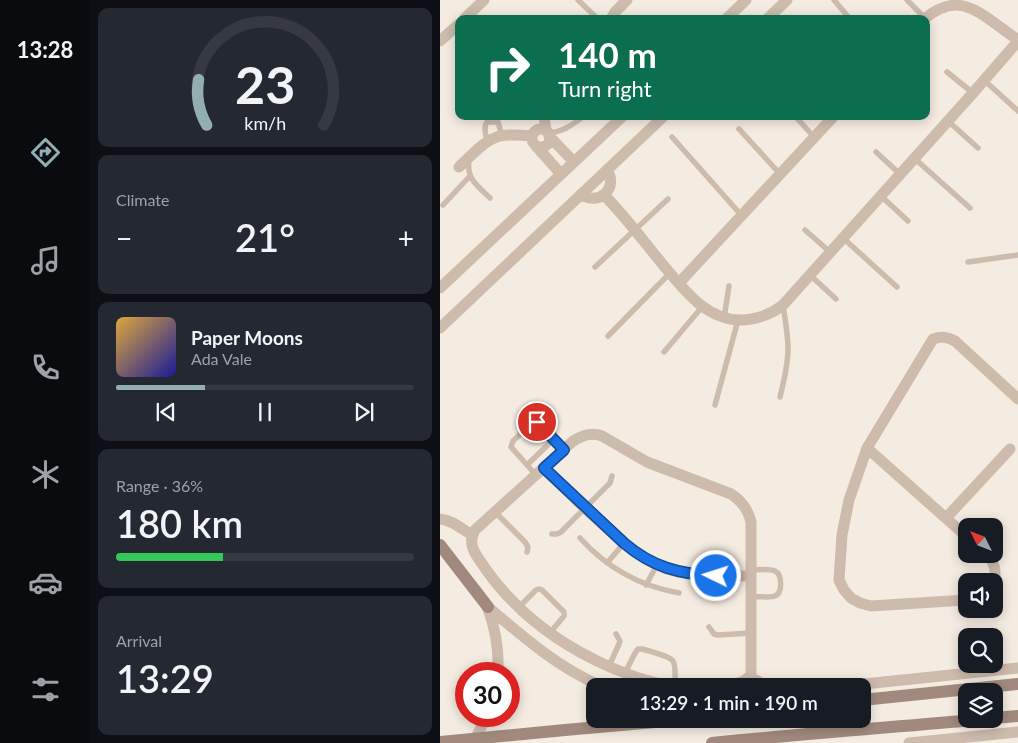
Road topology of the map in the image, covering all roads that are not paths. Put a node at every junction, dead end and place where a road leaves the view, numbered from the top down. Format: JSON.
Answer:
{"nodes":[{"id":1,"x":484,"y":0,"type":"edge"},
{"id":2,"x":578,"y":0,"type":"edge"},
{"id":3,"x":627,"y":0,"type":"edge"},
{"id":4,"x":746,"y":0,"type":"edge"},
{"id":5,"x":786,"y":0,"type":"edge"},
{"id":6,"x":834,"y":0,"type":"edge"},
{"id":7,"x":907,"y":0,"type":"edge"},
{"id":8,"x":468,"y":15,"type":"edge"},
{"id":9,"x":594,"y":15,"type":"edge"},
{"id":10,"x":613,"y":15,"type":"edge"},
{"id":11,"x":730,"y":15,"type":"edge"},
{"id":12,"x":771,"y":15,"type":"edge"},
{"id":13,"x":847,"y":15,"type":"edge"},
{"id":14,"x":922,"y":15,"type":"edge"},
{"id":15,"x":928,"y":15,"type":"edge"},
{"id":16,"x":455,"y":28,"type":"edge"},
{"id":17,"x":1018,"y":40,"type":"edge"},
{"id":18,"x":440,"y":41,"type":"edge"},
{"id":19,"x":947,"y":72,"type":"dead end"},
{"id":20,"x":984,"y":80,"type":"junction"},
{"id":21,"x":973,"y":93,"type":"junction"},
{"id":22,"x":1018,"y":111,"type":"edge"},
{"id":23,"x":545,"y":120,"type":"edge"},
{"id":24,"x":578,"y":120,"type":"edge"},
{"id":25,"x":618,"y":120,"type":"edge"},
{"id":26,"x":660,"y":120,"type":"edge"},
{"id":27,"x":798,"y":120,"type":"edge"},
{"id":28,"x":830,"y":120,"type":"edge"},
{"id":29,"x":948,"y":121,"type":"junction"},
{"id":30,"x":739,"y":129,"type":"dead end"},
{"id":31,"x":548,"y":133,"type":"junction"},
{"id":32,"x":502,"y":136,"type":"junction"},
{"id":33,"x":672,"y":138,"type":"dead end"},
{"id":34,"x":814,"y":138,"type":"junction"},
{"id":35,"x":534,"y":141,"type":"junction"},
{"id":36,"x":487,"y":142,"type":"junction"},
{"id":37,"x":978,"y":148,"type":"dead end"},
{"id":38,"x":876,"y":152,"type":"dead end"},
{"id":39,"x":469,"y":158,"type":"junction"},
{"id":40,"x":914,"y":158,"type":"junction"},
{"id":41,"x":574,"y":162,"type":"junction"},
{"id":42,"x":459,"y":167,"type":"dead end"},
{"id":43,"x":607,"y":170,"type":"junction"},
{"id":44,"x":562,"y":174,"type":"junction"},
{"id":45,"x":780,"y":174,"type":"junction"},
{"id":46,"x":900,"y":174,"type":"junction"},
{"id":47,"x":470,"y":176,"type":"junction"},
{"id":48,"x":581,"y":194,"type":"junction"},
{"id":49,"x":604,"y":195,"type":"junction"},
{"id":50,"x":881,"y":196,"type":"junction"},
{"id":51,"x":490,"y":198,"type":"dead end"},
{"id":52,"x":668,"y":199,"type":"dead end"},
{"id":53,"x":443,"y":205,"type":"dead end"},
{"id":54,"x":970,"y":208,"type":"dead end"},
{"id":55,"x":742,"y":216,"type":"junction"},
{"id":56,"x":908,"y":221,"type":"dead end"},
{"id":57,"x":805,"y":230,"type":"dead end"},
{"id":58,"x":634,"y":231,"type":"junction"},
{"id":59,"x":843,"y":238,"type":"junction"},
{"id":60,"x":830,"y":252,"type":"junction"},
{"id":61,"x":1018,"y":255,"type":"edge"},
{"id":62,"x":968,"y":262,"type":"dead end"},
{"id":63,"x":595,"y":267,"type":"dead end"},
{"id":64,"x":670,"y":273,"type":"junction"},
{"id":65,"x":810,"y":275,"type":"junction"},
{"id":66,"x":679,"y":284,"type":"junction"},
{"id":67,"x":728,"y":286,"type":"dead end"},
{"id":68,"x":897,"y":287,"type":"dead end"},
{"id":69,"x":440,"y":288,"type":"edge"},
{"id":70,"x":836,"y":300,"type":"dead end"},
{"id":71,"x":783,"y":305,"type":"junction"},
{"id":72,"x":702,"y":307,"type":"junction"},
{"id":73,"x":724,"y":318,"type":"junction"},
{"id":74,"x":738,"y":320,"type":"junction"},
{"id":75,"x":440,"y":328,"type":"edge"},
{"id":76,"x":608,"y":336,"type":"dead end"},
{"id":77,"x":664,"y":352,"type":"dead end"},
{"id":78,"x":780,"y":397,"type":"dead end"},
{"id":79,"x":1018,"y":399,"type":"edge"},
{"id":80,"x":715,"y":405,"type":"dead end"},
{"id":81,"x":554,"y":439,"type":"junction"},
{"id":82,"x":867,"y":448,"type":"junction"},
{"id":83,"x":1010,"y":449,"type":"dead end"},
{"id":84,"x":564,"y":450,"type":"junction"},
{"id":85,"x":527,"y":464,"type":"junction"},
{"id":86,"x":540,"y":471,"type":"junction"},
{"id":87,"x":612,"y":476,"type":"dead end"},
{"id":88,"x":585,"y":508,"type":"junction"},
{"id":89,"x":495,"y":512,"type":"junction"},
{"id":90,"x":946,"y":518,"type":"junction"},
{"id":91,"x":440,"y":519,"type":"edge"},
{"id":92,"x":958,"y":529,"type":"edge"},
{"id":93,"x":552,"y":534,"type":"dead end"},
{"id":94,"x":472,"y":535,"type":"junction"},
{"id":95,"x":580,"y":538,"type":"dead end"},
{"id":96,"x":624,"y":543,"type":"junction"},
{"id":97,"x":440,"y":546,"type":"edge"},
{"id":98,"x":527,"y":552,"type":"dead end"},
{"id":99,"x":607,"y":563,"type":"junction"},
{"id":100,"x":657,"y":565,"type":"junction"},
{"id":101,"x":751,"y":573,"type":"junction"},
{"id":102,"x":646,"y":585,"type":"junction"},
{"id":103,"x":679,"y":593,"type":"dead end"},
{"id":104,"x":751,"y":596,"type":"junction"},
{"id":105,"x":958,"y":601,"type":"edge"},
{"id":106,"x":488,"y":607,"type":"junction"},
{"id":107,"x":519,"y":607,"type":"junction"},
{"id":108,"x":709,"y":628,"type":"dead end"},
{"id":109,"x":751,"y":633,"type":"junction"},
{"id":110,"x":549,"y":634,"type":"junction"},
{"id":111,"x":616,"y":634,"type":"dead end"},
{"id":112,"x":498,"y":662,"type":"edge"},
{"id":113,"x":609,"y":666,"type":"junction"},
{"id":114,"x":1018,"y":668,"type":"edge"},
{"id":115,"x":625,"y":673,"type":"junction"},
{"id":116,"x":749,"y":677,"type":"edge"},
{"id":117,"x":586,"y":678,"type":"edge"},
{"id":118,"x":639,"y":678,"type":"edge"},
{"id":119,"x":675,"y":678,"type":"edge"},
{"id":120,"x":871,"y":683,"type":"edge"},
{"id":121,"x":1018,"y":684,"type":"edge"},
{"id":122,"x":871,"y":699,"type":"edge"},
{"id":123,"x":1018,"y":716,"type":"edge"},
{"id":124,"x":1003,"y":717,"type":"edge"},
{"id":125,"x":958,"y":722,"type":"edge"},
{"id":126,"x":481,"y":727,"type":"edge"},
{"id":127,"x":593,"y":728,"type":"edge"},
{"id":128,"x":1018,"y":732,"type":"edge"},
{"id":129,"x":475,"y":739,"type":"junction"},
{"id":130,"x":440,"y":742,"type":"edge"},
{"id":131,"x":712,"y":743,"type":"edge"},
{"id":132,"x":908,"y":743,"type":"edge"}],
"edges":[{"from":1,"to":8,"type":"street"},
{"from":2,"to":9,"type":"lane"},
{"from":3,"to":10,"type":"street"},
{"from":4,"to":11,"type":"street"},
{"from":5,"to":12,"type":"street"},
{"from":6,"to":13,"type":"lane"},
{"from":7,"to":14,"type":"lane"},
{"from":15,"to":17,"type":"street"},
{"from":16,"to":18,"type":"street"},
{"from":17,"to":20,"type":"street"},
{"from":19,"to":21,"type":"lane"},
{"from":20,"to":21,"type":"street"},
{"from":20,"to":22,"type":"lane"},
{"from":21,"to":29,"type":"street"},
{"from":23,"to":31,"type":"street"},
{"from":24,"to":31,"type":"lane"},
{"from":25,"to":41,"type":"street"},
{"from":26,"to":43,"type":"street"},
{"from":27,"to":34,"type":"lane"},
{"from":28,"to":34,"type":"street"},
{"from":29,"to":37,"type":"lane"},
{"from":29,"to":40,"type":"street"},
{"from":30,"to":45,"type":"lane"},
{"from":31,"to":35,"type":"street"},
{"from":31,"to":41,"type":"street"},
{"from":32,"to":35,"type":"street"},
{"from":32,"to":36,"type":"street"},
{"from":32,"to":36,"type":"lane"},
{"from":33,"to":55,"type":"lane"},
{"from":34,"to":45,"type":"street"},
{"from":35,"to":44,"type":"street"},
{"from":36,"to":39,"type":"street"},
{"from":38,"to":46,"type":"lane"},
{"from":39,"to":42,"type":"street"},
{"from":39,"to":47,"type":"lane"},
{"from":40,"to":46,"type":"street"},
{"from":40,"to":54,"type":"lane"},
{"from":41,"to":44,"type":"street"},
{"from":43,"to":48,"type":"street"},
{"from":43,"to":49,"type":"street"},
{"from":44,"to":69,"type":"street"},
{"from":45,"to":55,"type":"street"},
{"from":46,"to":50,"type":"street"},
{"from":47,"to":51,"type":"lane"},
{"from":47,"to":53,"type":"lane"},
{"from":48,"to":49,"type":"street"},
{"from":48,"to":75,"type":"street"},
{"from":49,"to":58,"type":"street"},
{"from":50,"to":56,"type":"lane"},
{"from":50,"to":59,"type":"street"},
{"from":52,"to":58,"type":"lane"},
{"from":55,"to":66,"type":"street"},
{"from":57,"to":60,"type":"lane"},
{"from":58,"to":63,"type":"lane"},
{"from":58,"to":64,"type":"street"},
{"from":59,"to":60,"type":"street"},
{"from":59,"to":68,"type":"lane"},
{"from":60,"to":65,"type":"street"},
{"from":61,"to":62,"type":"lane"},
{"from":64,"to":66,"type":"street"},
{"from":64,"to":76,"type":"lane"},
{"from":65,"to":70,"type":"lane"},
{"from":65,"to":71,"type":"street"},
{"from":66,"to":72,"type":"street"},
{"from":67,"to":73,"type":"lane"},
{"from":71,"to":74,"type":"street"},
{"from":71,"to":78,"type":"lane"},
{"from":72,"to":73,"type":"street"},
{"from":72,"to":77,"type":"lane"},
{"from":73,"to":74,"type":"street"},
{"from":74,"to":80,"type":"lane"},
{"from":79,"to":82,"type":"street"},
{"from":81,"to":84,"type":"lane"},
{"from":81,"to":85,"type":"lane"},
{"from":81,"to":85,"type":"lane"},
{"from":82,"to":90,"type":"street"},
{"from":82,"to":105,"type":"street"},
{"from":83,"to":90,"type":"street"},
{"from":84,"to":86,"type":"street"},
{"from":84,"to":101,"type":"street"},
{"from":85,"to":86,"type":"lane"},
{"from":86,"to":88,"type":"street"},
{"from":86,"to":89,"type":"street"},
{"from":87,"to":88,"type":"lane"},
{"from":88,"to":93,"type":"lane"},
{"from":88,"to":96,"type":"street"},
{"from":89,"to":94,"type":"street"},
{"from":89,"to":98,"type":"lane"},
{"from":90,"to":92,"type":"street"},
{"from":91,"to":94,"type":"street"},
{"from":94,"to":107,"type":"street"},
{"from":95,"to":99,"type":"lane"},
{"from":96,"to":99,"type":"lane"},
{"from":96,"to":100,"type":"street"},
{"from":97,"to":106,"type":"street"},
{"from":99,"to":102,"type":"lane"},
{"from":100,"to":101,"type":"street"},
{"from":100,"to":102,"type":"lane"},
{"from":101,"to":104,"type":"street"},
{"from":101,"to":104,"type":"lane"},
{"from":102,"to":103,"type":"lane"},
{"from":104,"to":109,"type":"street"},
{"from":106,"to":112,"type":"street"},
{"from":106,"to":117,"type":"street"},
{"from":107,"to":110,"type":"street"},
{"from":107,"to":110,"type":"lane"},
{"from":108,"to":109,"type":"lane"},
{"from":109,"to":116,"type":"street"},
{"from":110,"to":113,"type":"street"},
{"from":111,"to":113,"type":"lane"},
{"from":113,"to":115,"type":"street"},
{"from":114,"to":120,"type":"street"},
{"from":115,"to":118,"type":"street"},
{"from":115,"to":119,"type":"lane"},
{"from":121,"to":122,"type":"street"},
{"from":123,"to":124,"type":"street"},
{"from":125,"to":131,"type":"street"},
{"from":126,"to":129,"type":"street"},
{"from":127,"to":129,"type":"street"},
{"from":128,"to":132,"type":"street"},
{"from":129,"to":130,"type":"street"}]}
